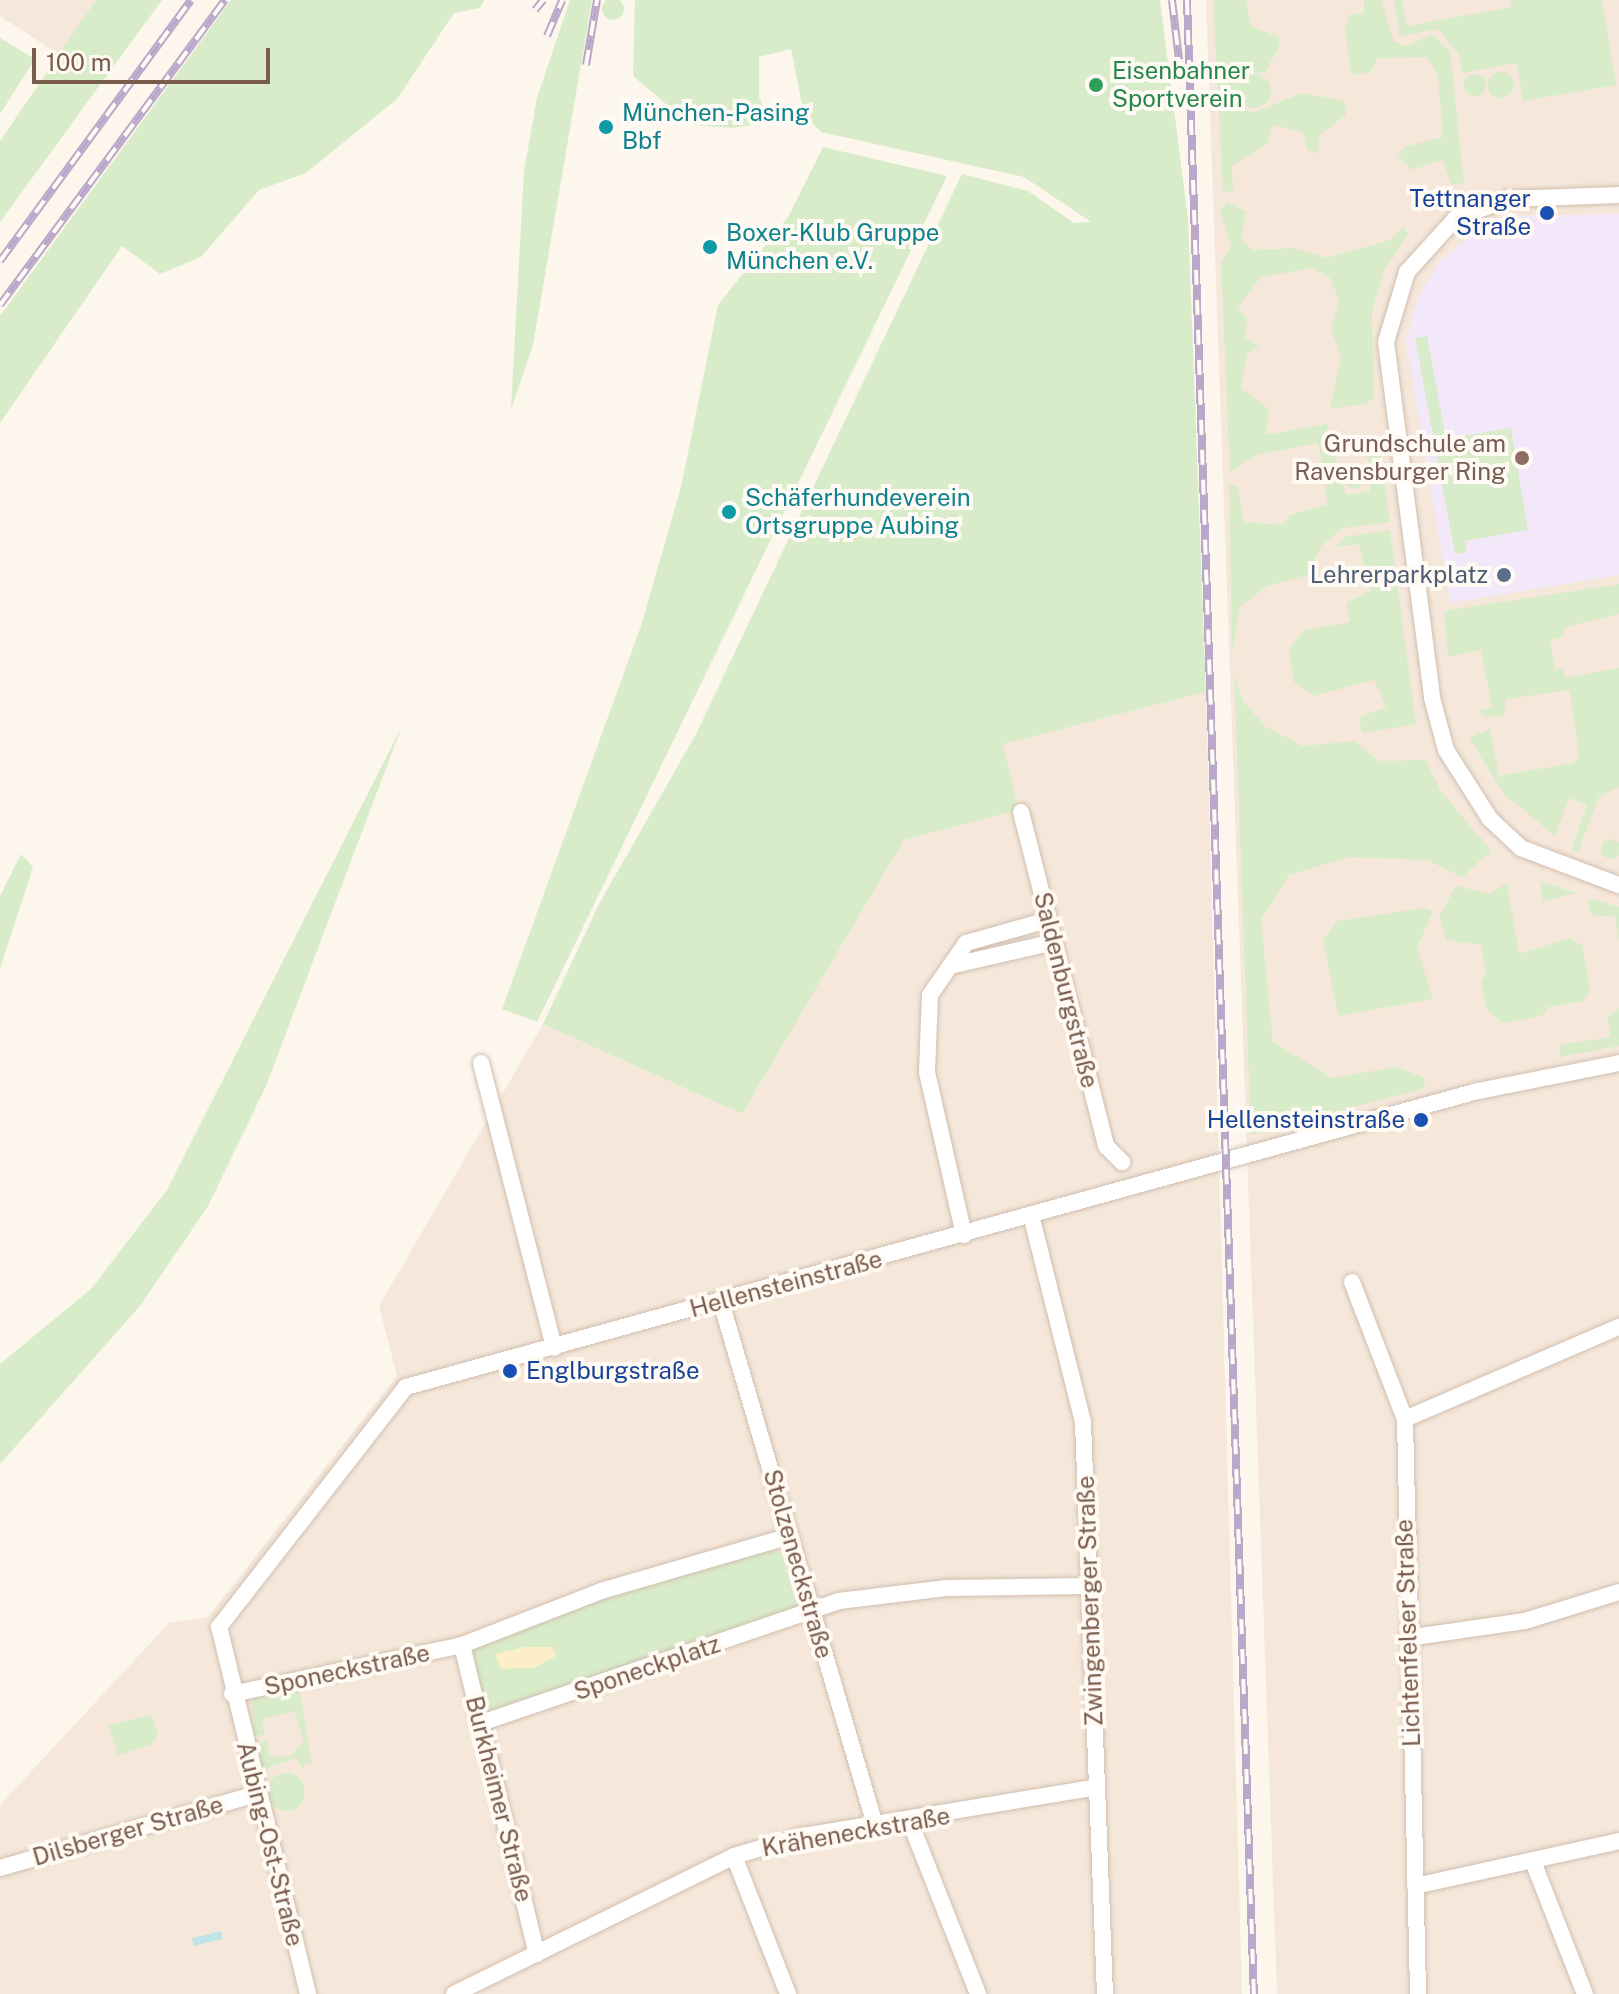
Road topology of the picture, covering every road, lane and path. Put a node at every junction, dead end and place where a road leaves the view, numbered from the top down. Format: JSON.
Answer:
{"nodes":[{"id":1,"x":1619,"y":195,"type":"edge"},
{"id":2,"x":1021,"y":812,"type":"dead end"},
{"id":3,"x":1619,"y":885,"type":"edge"},
{"id":4,"x":1048,"y":920,"type":"junction"},
{"id":5,"x":1054,"y":942,"type":"junction"},
{"id":6,"x":950,"y":966,"type":"junction"},
{"id":7,"x":481,"y":1063,"type":"dead end"},
{"id":8,"x":1619,"y":1063,"type":"edge"},
{"id":9,"x":1122,"y":1162,"type":"dead end"},
{"id":10,"x":1031,"y":1215,"type":"junction"},
{"id":11,"x":964,"y":1235,"type":"junction"},
{"id":12,"x":1352,"y":1282,"type":"dead end"},
{"id":13,"x":721,"y":1302,"type":"junction"},
{"id":14,"x":1619,"y":1327,"type":"edge"},
{"id":15,"x":554,"y":1348,"type":"junction"},
{"id":16,"x":1405,"y":1419,"type":"junction"},
{"id":17,"x":790,"y":1536,"type":"junction"},
{"id":18,"x":1089,"y":1586,"type":"junction"},
{"id":19,"x":1619,"y":1592,"type":"edge"},
{"id":20,"x":812,"y":1611,"type":"junction"},
{"id":21,"x":1407,"y":1638,"type":"junction"},
{"id":22,"x":462,"y":1645,"type":"junction"},
{"id":23,"x":232,"y":1694,"type":"junction"},
{"id":24,"x":481,"y":1723,"type":"junction"},
{"id":25,"x":1097,"y":1787,"type":"junction"},
{"id":26,"x":256,"y":1794,"type":"junction"},
{"id":27,"x":910,"y":1822,"type":"junction"},
{"id":28,"x":875,"y":1825,"type":"junction"},
{"id":29,"x":1619,"y":1841,"type":"edge"},
{"id":30,"x":734,"y":1856,"type":"junction"},
{"id":31,"x":1534,"y":1864,"type":"junction"},
{"id":32,"x":0,"y":1868,"type":"edge"},
{"id":33,"x":1415,"y":1886,"type":"junction"},
{"id":34,"x":537,"y":1954,"type":"junction"},
{"id":35,"x":308,"y":1994,"type":"edge"},
{"id":36,"x":454,"y":1994,"type":"edge"},
{"id":37,"x":788,"y":1994,"type":"edge"},
{"id":38,"x":978,"y":1994,"type":"edge"},
{"id":39,"x":1105,"y":1994,"type":"edge"},
{"id":40,"x":1418,"y":1994,"type":"edge"},
{"id":41,"x":1585,"y":1994,"type":"edge"}],
"edges":[{"from":1,"to":3,"type":"street"},
{"from":2,"to":4,"type":"street","name":"Saldenburgstraße"},
{"from":4,"to":5,"type":"street","name":"Saldenburgstraße"},
{"from":4,"to":6,"type":"street"},
{"from":5,"to":6,"type":"street"},
{"from":5,"to":9,"type":"street","name":"Saldenburgstraße"},
{"from":6,"to":11,"type":"street"},
{"from":7,"to":15,"type":"street"},
{"from":8,"to":10,"type":"street","name":"Hellensteinstraße"},
{"from":10,"to":11,"type":"street","name":"Hellensteinstraße"},
{"from":10,"to":18,"type":"street","name":"Zwingenberger Straße"},
{"from":11,"to":13,"type":"street","name":"Hellensteinstraße"},
{"from":12,"to":16,"type":"street","name":"Lichtenfelser Straße"},
{"from":13,"to":15,"type":"street","name":"Hellensteinstraße"},
{"from":13,"to":17,"type":"street","name":"Stolzeneckstraße"},
{"from":14,"to":16,"type":"street"},
{"from":15,"to":23,"type":"street","name":"Hellensteinstraße"},
{"from":16,"to":21,"type":"street","name":"Lichtenfelser Straße"},
{"from":17,"to":20,"type":"street","name":"Stolzeneckstraße"},
{"from":17,"to":22,"type":"street"},
{"from":18,"to":20,"type":"street","name":"Sponeckplatz"},
{"from":18,"to":25,"type":"street","name":"Zwingenberger Straße"},
{"from":19,"to":21,"type":"street"},
{"from":20,"to":24,"type":"street","name":"Sponeckplatz"},
{"from":20,"to":28,"type":"street","name":"Stolzeneckstraße"},
{"from":21,"to":33,"type":"street","name":"Lichtenfelser Straße"},
{"from":22,"to":23,"type":"street","name":"Sponeckstraße"},
{"from":22,"to":24,"type":"street","name":"Burkheimer Straße"},
{"from":23,"to":26,"type":"street","name":"Aubing-Ost-Straße"},
{"from":24,"to":34,"type":"street","name":"Burkheimer Straße"},
{"from":25,"to":27,"type":"street","name":"Kräheneckstraße"},
{"from":25,"to":39,"type":"street","name":"Zwingenberger Straße"},
{"from":26,"to":32,"type":"street","name":"Dilsberger Straße"},
{"from":26,"to":35,"type":"street","name":"Aubing-Ost-Straße"},
{"from":27,"to":28,"type":"street","name":"Kräheneckstraße"},
{"from":27,"to":38,"type":"street"},
{"from":28,"to":30,"type":"street","name":"Kräheneckstraße"},
{"from":29,"to":31,"type":"street"},
{"from":30,"to":34,"type":"street","name":"Kräheneckstraße"},
{"from":30,"to":37,"type":"street"},
{"from":31,"to":33,"type":"street"},
{"from":31,"to":41,"type":"street"},
{"from":33,"to":40,"type":"street","name":"Lichtenfelser Straße"},
{"from":34,"to":36,"type":"street","name":"Kräheneckstraße"}]}
